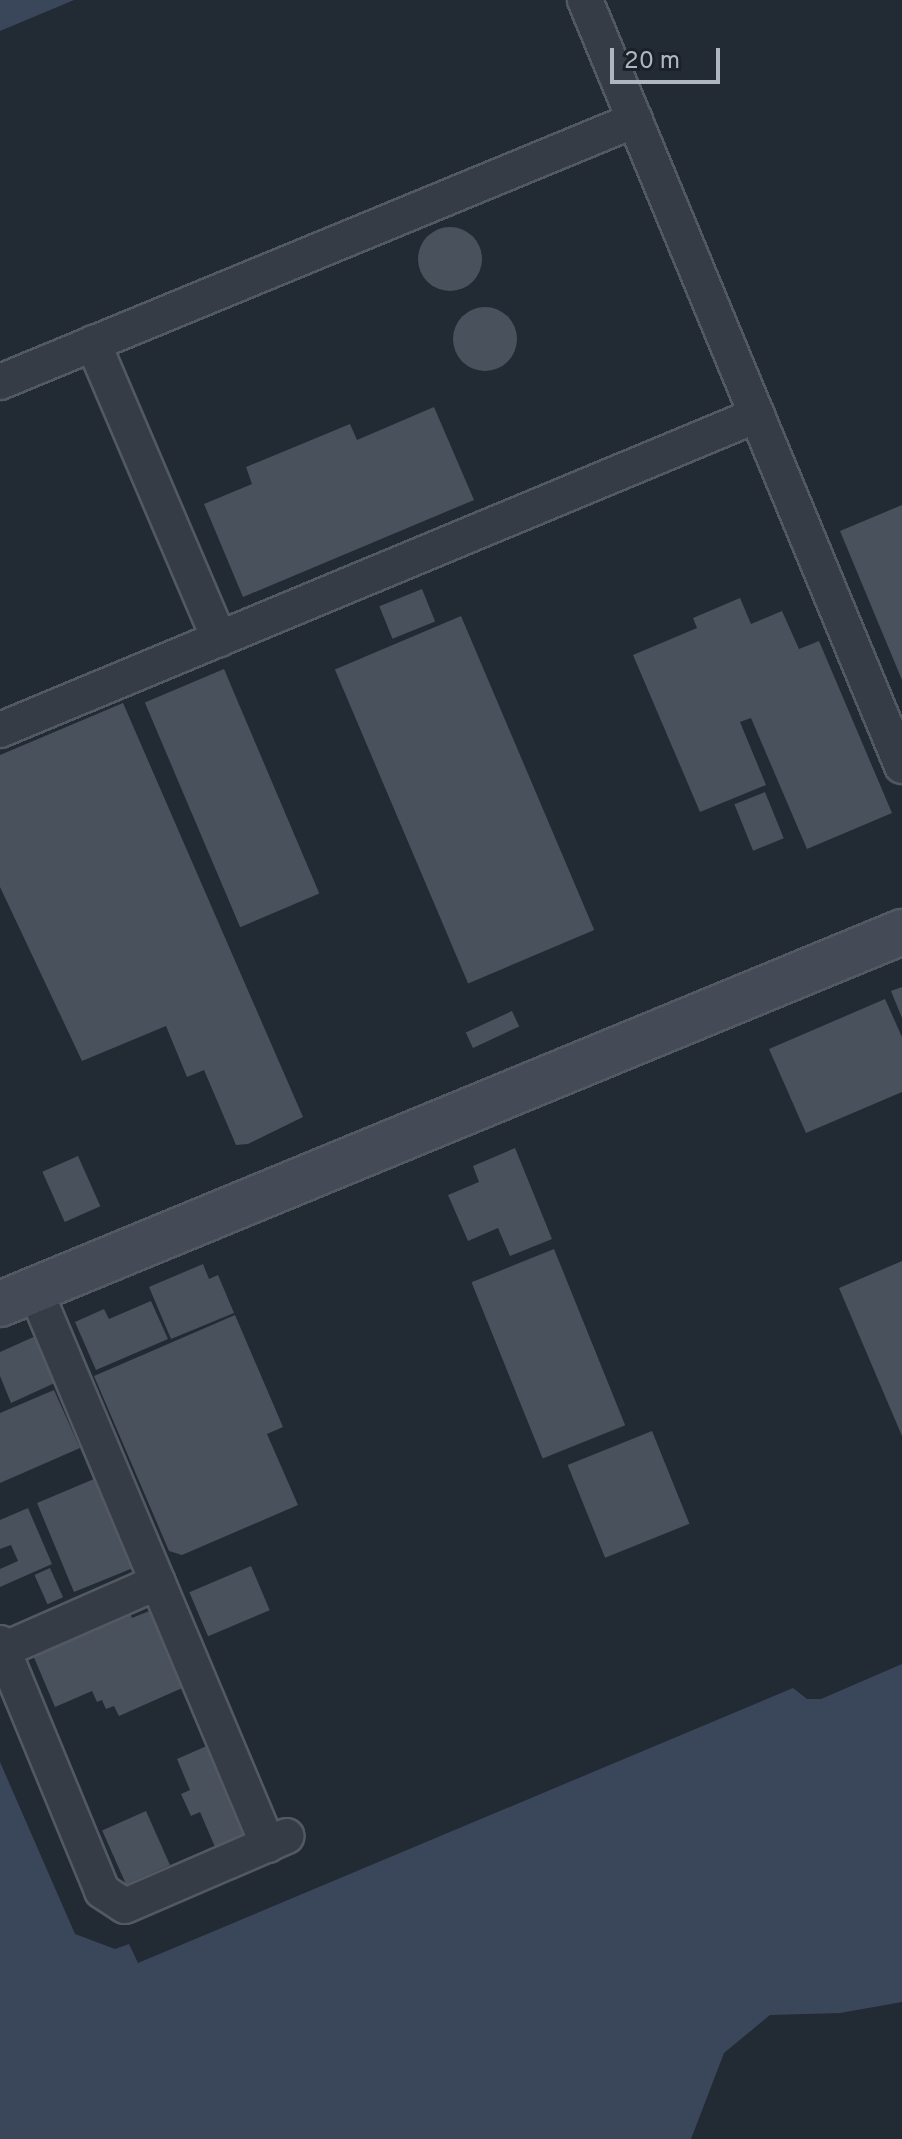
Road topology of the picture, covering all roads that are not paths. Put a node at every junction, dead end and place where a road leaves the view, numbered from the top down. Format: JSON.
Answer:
{"nodes":[{"id":1,"x":585,"y":0,"type":"edge"},
{"id":2,"x":635,"y":120,"type":"junction"},
{"id":3,"x":93,"y":343,"type":"junction"},
{"id":4,"x":0,"y":382,"type":"edge"},
{"id":5,"x":757,"y":415,"type":"junction"},
{"id":6,"x":219,"y":639,"type":"junction"},
{"id":7,"x":0,"y":730,"type":"edge"},
{"id":8,"x":902,"y":766,"type":"edge"},
{"id":9,"x":902,"y":932,"type":"edge"},
{"id":10,"x":17,"y":1297,"type":"edge"},
{"id":11,"x":158,"y":1582,"type":"junction"},
{"id":12,"x":2,"y":1646,"type":"edge"}],
"edges":[{"from":1,"to":2,"type":"street"},
{"from":2,"to":3,"type":"street"},
{"from":2,"to":5,"type":"street"},
{"from":3,"to":4,"type":"street"},
{"from":3,"to":6,"type":"street"},
{"from":5,"to":6,"type":"street"},
{"from":5,"to":8,"type":"street"},
{"from":6,"to":7,"type":"street"},
{"from":9,"to":10,"type":"street"},
{"from":10,"to":11,"type":"street"},
{"from":11,"to":12,"type":"street"},
{"from":11,"to":12,"type":"street"}]}
